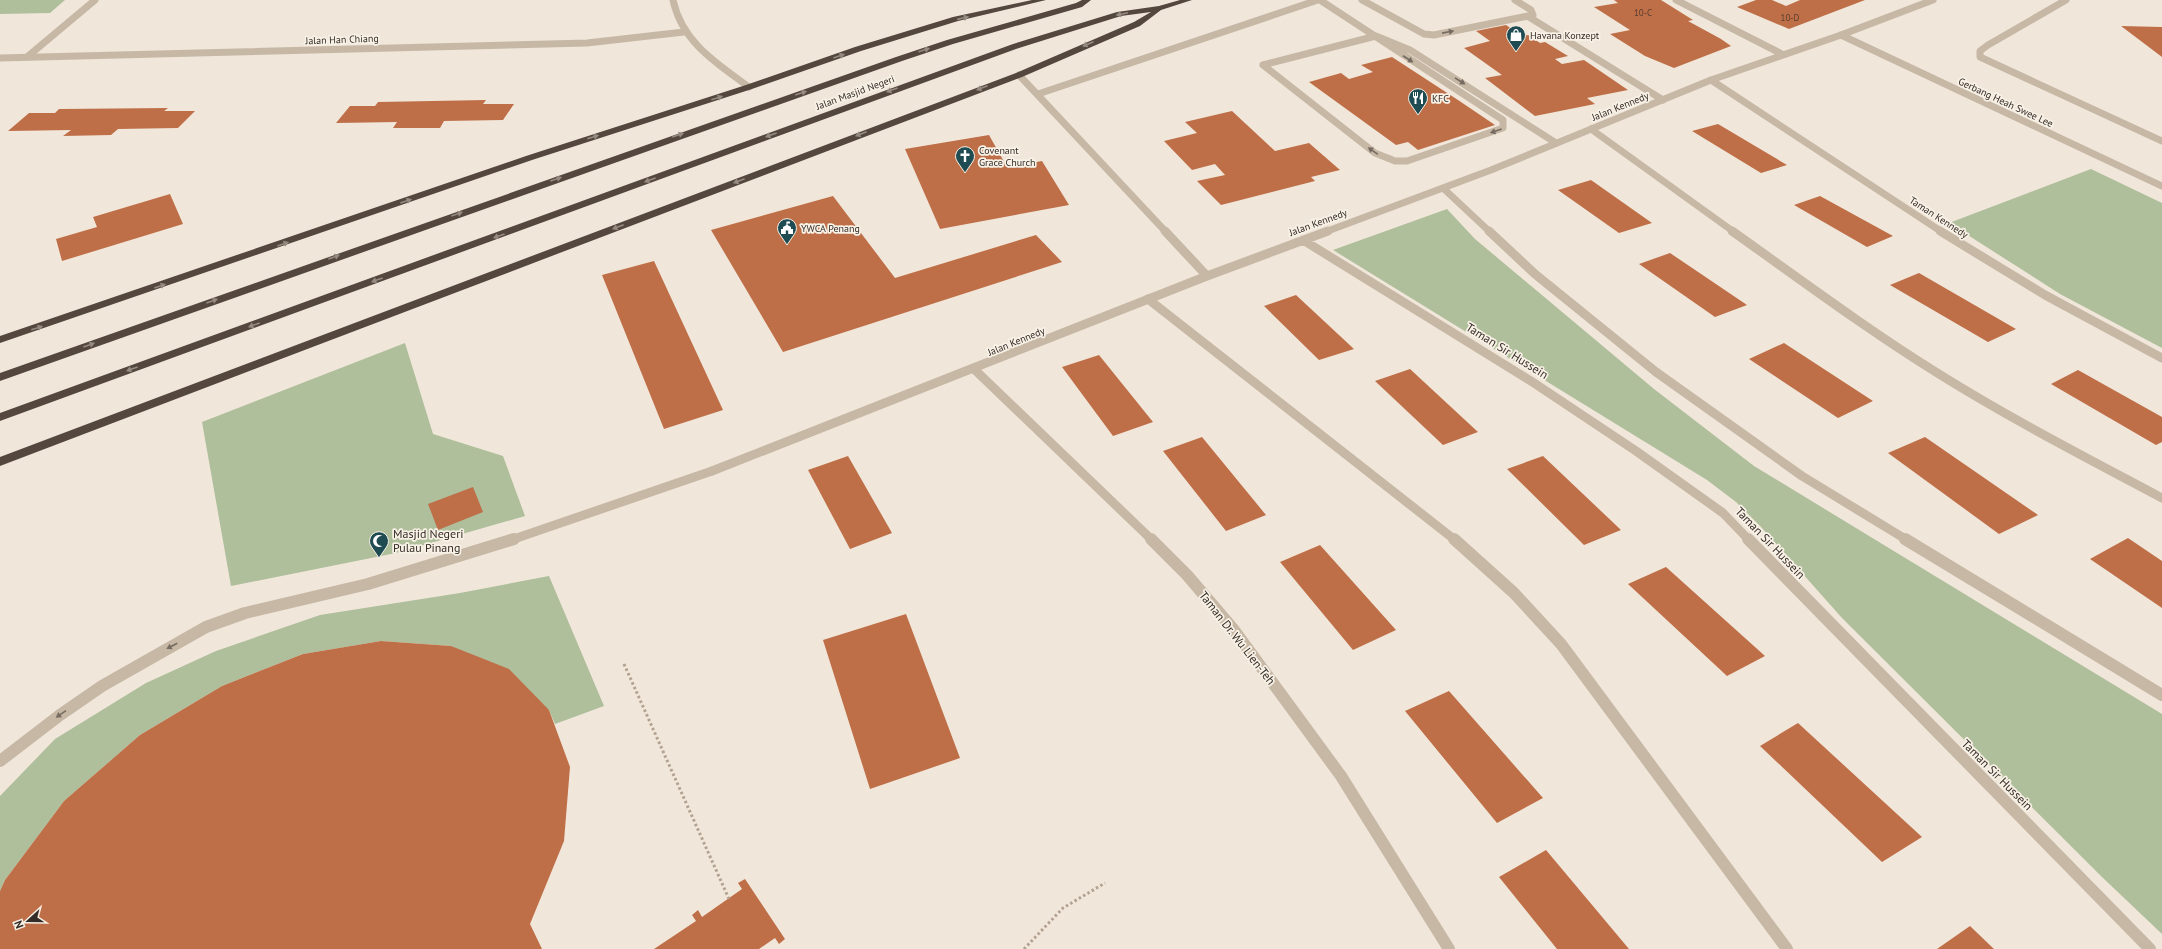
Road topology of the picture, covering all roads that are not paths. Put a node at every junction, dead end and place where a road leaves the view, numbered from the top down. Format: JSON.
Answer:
{"nodes":[{"id":1,"x":95,"y":0,"type":"edge"},
{"id":2,"x":673,"y":0,"type":"edge"},
{"id":3,"x":1042,"y":0,"type":"edge"},
{"id":4,"x":1087,"y":0,"type":"edge"},
{"id":5,"x":1188,"y":0,"type":"edge"},
{"id":6,"x":1319,"y":0,"type":"edge"},
{"id":7,"x":1362,"y":0,"type":"edge"},
{"id":8,"x":1515,"y":0,"type":"edge"},
{"id":9,"x":1676,"y":0,"type":"edge"},
{"id":10,"x":1920,"y":0,"type":"edge"},
{"id":11,"x":2066,"y":0,"type":"edge"},
{"id":12,"x":1930,"y":1,"type":"edge"},
{"id":13,"x":1160,"y":8,"type":"junction"},
{"id":14,"x":1529,"y":17,"type":"junction"},
{"id":15,"x":684,"y":32,"type":"junction"},
{"id":16,"x":1841,"y":35,"type":"junction"},
{"id":17,"x":1376,"y":36,"type":"junction"},
{"id":18,"x":1782,"y":54,"type":"junction"},
{"id":19,"x":27,"y":57,"type":"junction"},
{"id":20,"x":0,"y":58,"type":"edge"},
{"id":21,"x":1019,"y":75,"type":"junction"},
{"id":22,"x":1711,"y":80,"type":"junction"},
{"id":23,"x":749,"y":87,"type":"junction"},
{"id":24,"x":1038,"y":94,"type":"junction"},
{"id":25,"x":1663,"y":100,"type":"junction"},
{"id":26,"x":1591,"y":129,"type":"junction"},
{"id":27,"x":2162,"y":141,"type":"edge"},
{"id":28,"x":1556,"y":143,"type":"junction"},
{"id":29,"x":2162,"y":186,"type":"edge"},
{"id":30,"x":1443,"y":188,"type":"junction"},
{"id":31,"x":1303,"y":240,"type":"junction"},
{"id":32,"x":1207,"y":276,"type":"junction"},
{"id":33,"x":1148,"y":299,"type":"junction"},
{"id":34,"x":0,"y":340,"type":"edge"},
{"id":35,"x":2162,"y":358,"type":"edge"},
{"id":36,"x":974,"y":370,"type":"junction"},
{"id":37,"x":0,"y":377,"type":"edge"},
{"id":38,"x":0,"y":417,"type":"edge"},
{"id":39,"x":0,"y":462,"type":"edge"},
{"id":40,"x":2162,"y":498,"type":"edge"},
{"id":41,"x":2162,"y":695,"type":"edge"},
{"id":42,"x":0,"y":761,"type":"edge"},
{"id":43,"x":1448,"y":949,"type":"edge"},
{"id":44,"x":1787,"y":949,"type":"edge"},
{"id":45,"x":2150,"y":949,"type":"edge"}],
"edges":[{"from":1,"to":19,"type":"street"},
{"from":2,"to":15,"type":"street"},
{"from":23,"to":3,"type":"highway","one_way":true},
{"from":37,"to":4,"type":"highway","name":"Jalan Masjid Negeri","one_way":true},
{"from":5,"to":13,"type":"highway","name":"Jalan Masjid Negeri"},
{"from":6,"to":17,"type":"street"},
{"from":6,"to":24,"type":"street"},
{"from":7,"to":14,"type":"street","one_way":true},
{"from":8,"to":14,"type":"street"},
{"from":9,"to":18,"type":"street"},
{"from":10,"to":12,"type":"street"},
{"from":11,"to":27,"type":"street"},
{"from":12,"to":16,"type":"street","name":"Jalan Kennedy"},
{"from":13,"to":21,"type":"highway","one_way":true},
{"from":13,"to":38,"type":"highway","name":"Jalan Masjid Negeri","one_way":true},
{"from":14,"to":25,"type":"street"},
{"from":15,"to":19,"type":"street","name":"Jalan Han Chiang"},
{"from":15,"to":23,"type":"street"},
{"from":16,"to":18,"type":"street","name":"Jalan Kennedy"},
{"from":16,"to":29,"type":"street","name":"Gerbang Heah Swee Lee"},
{"from":17,"to":17,"type":"street","one_way":true},
{"from":17,"to":28,"type":"street","one_way":true},
{"from":18,"to":22,"type":"street","name":"Jalan Kennedy"},
{"from":19,"to":20,"type":"street","name":"Jalan Han Chiang"},
{"from":21,"to":24,"type":"street"},
{"from":21,"to":39,"type":"highway","one_way":true},
{"from":22,"to":25,"type":"street","name":"Jalan Kennedy"},
{"from":22,"to":35,"type":"street","name":"Taman Kennedy"},
{"from":34,"to":23,"type":"highway","one_way":true},
{"from":24,"to":32,"type":"street"},
{"from":25,"to":26,"type":"street","name":"Jalan Kennedy"},
{"from":26,"to":28,"type":"street","name":"Jalan Kennedy"},
{"from":26,"to":40,"type":"street"},
{"from":28,"to":30,"type":"street","name":"Jalan Kennedy"},
{"from":30,"to":31,"type":"street","name":"Jalan Kennedy"},
{"from":30,"to":41,"type":"street"},
{"from":31,"to":32,"type":"street","name":"Jalan Kennedy"},
{"from":31,"to":45,"type":"street","name":"Taman Sir Hussein"},
{"from":32,"to":33,"type":"street","name":"Jalan Kennedy"},
{"from":33,"to":36,"type":"street","name":"Jalan Kennedy"},
{"from":33,"to":44,"type":"street"},
{"from":36,"to":42,"type":"street","name":"Jalan Kennedy","one_way":true},
{"from":36,"to":43,"type":"street","name":"Taman Dr. Wu Lien-Teh"}]}
